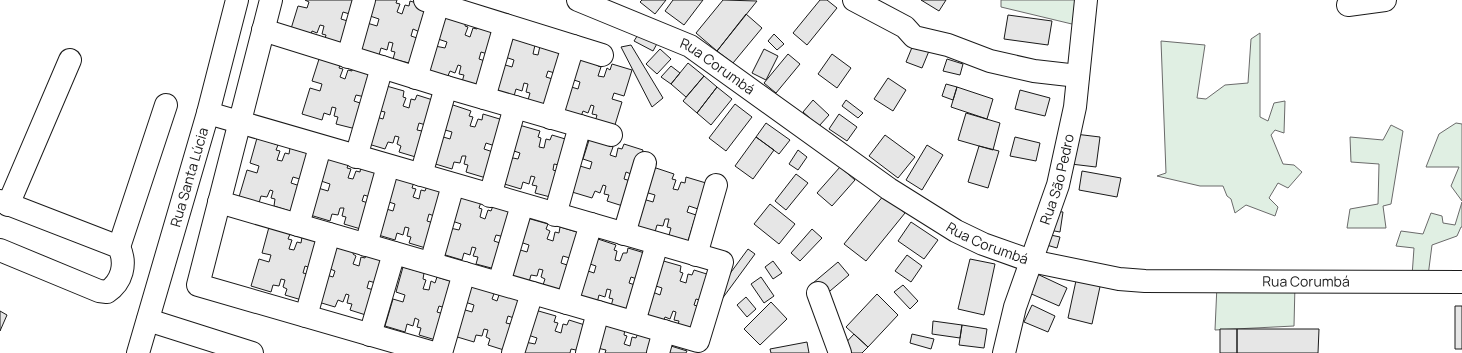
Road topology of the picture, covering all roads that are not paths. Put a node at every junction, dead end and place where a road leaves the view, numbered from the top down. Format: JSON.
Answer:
{"nodes":[{"id":1,"x":237,"y":0,"type":"edge"},
{"id":2,"x":271,"y":0,"type":"edge"},
{"id":3,"x":364,"y":0,"type":"edge"},
{"id":4,"x":578,"y":0,"type":"edge"},
{"id":5,"x":854,"y":0,"type":"edge"},
{"id":6,"x":1086,"y":0,"type":"edge"},
{"id":7,"x":1385,"y":0,"type":"edge"},
{"id":8,"x":432,"y":2,"type":"edge"},
{"id":9,"x":1348,"y":5,"type":"dead end"},
{"id":10,"x":505,"y":25,"type":"junction"},
{"id":11,"x":263,"y":30,"type":"junction"},
{"id":12,"x":573,"y":46,"type":"junction"},
{"id":13,"x":602,"y":55,"type":"dead end"},
{"id":14,"x":348,"y":57,"type":"junction"},
{"id":15,"x":70,"y":60,"type":"dead end"},
{"id":16,"x":382,"y":67,"type":"junction"},
{"id":17,"x":1078,"y":76,"type":"junction"},
{"id":18,"x":416,"y":78,"type":"junction"},
{"id":19,"x":446,"y":87,"type":"junction"},
{"id":20,"x":484,"y":98,"type":"junction"},
{"id":21,"x":166,"y":105,"type":"dead end"},
{"id":22,"x":515,"y":107,"type":"junction"},
{"id":23,"x":208,"y":113,"type":"junction"},
{"id":24,"x":551,"y":118,"type":"junction"},
{"id":25,"x":239,"y":123,"type":"junction"},
{"id":26,"x":580,"y":126,"type":"junction"},
{"id":27,"x":611,"y":135,"type":"dead end"},
{"id":28,"x":320,"y":147,"type":"junction"},
{"id":29,"x":356,"y":157,"type":"junction"},
{"id":30,"x":645,"y":163,"type":"dead end"},
{"id":31,"x":388,"y":166,"type":"junction"},
{"id":32,"x":421,"y":176,"type":"junction"},
{"id":33,"x":453,"y":185,"type":"junction"},
{"id":34,"x":716,"y":185,"type":"dead end"},
{"id":35,"x":490,"y":196,"type":"junction"},
{"id":36,"x":219,"y":202,"type":"junction"},
{"id":37,"x":4,"y":203,"type":"edge"},
{"id":38,"x":522,"y":205,"type":"junction"},
{"id":39,"x":555,"y":214,"type":"junction"},
{"id":40,"x":591,"y":224,"type":"junction"},
{"id":41,"x":298,"y":225,"type":"junction"},
{"id":42,"x":329,"y":234,"type":"junction"},
{"id":43,"x":624,"y":234,"type":"junction"},
{"id":44,"x":657,"y":244,"type":"junction"},
{"id":45,"x":366,"y":245,"type":"junction"},
{"id":46,"x":119,"y":247,"type":"junction"},
{"id":47,"x":0,"y":250,"type":"edge"},
{"id":48,"x":394,"y":253,"type":"junction"},
{"id":49,"x":696,"y":255,"type":"junction"},
{"id":50,"x":1031,"y":260,"type":"junction"},
{"id":51,"x":430,"y":263,"type":"junction"},
{"id":52,"x":464,"y":273,"type":"junction"},
{"id":53,"x":1462,"y":282,"type":"edge"},
{"id":54,"x":500,"y":283,"type":"junction"},
{"id":55,"x":532,"y":293,"type":"junction"},
{"id":56,"x":818,"y":293,"type":"dead end"},
{"id":57,"x":567,"y":303,"type":"junction"},
{"id":58,"x":598,"y":312,"type":"junction"},
{"id":59,"x":306,"y":316,"type":"junction"},
{"id":60,"x":148,"y":320,"type":"junction"},
{"id":61,"x":634,"y":322,"type":"junction"},
{"id":62,"x":664,"y":331,"type":"junction"},
{"id":63,"x":370,"y":335,"type":"junction"},
{"id":64,"x":138,"y":353,"type":"edge"},
{"id":65,"x":252,"y":353,"type":"edge"},
{"id":66,"x":434,"y":353,"type":"edge"},
{"id":67,"x":441,"y":353,"type":"edge"},
{"id":68,"x":513,"y":353,"type":"edge"},
{"id":69,"x":587,"y":353,"type":"edge"},
{"id":70,"x":658,"y":353,"type":"edge"},
{"id":71,"x":840,"y":353,"type":"edge"},
{"id":72,"x":1004,"y":353,"type":"edge"}],
"edges":[{"from":1,"to":23,"type":"street","name":"Rua Santa Lúcia"},
{"from":2,"to":11,"type":"street"},
{"from":3,"to":14,"type":"street"},
{"from":4,"to":50,"type":"street","name":"Rua Corumbá"},
{"from":5,"to":17,"type":"street"},
{"from":6,"to":17,"type":"street","name":"Rua São Pedro"},
{"from":7,"to":9,"type":"street"},
{"from":8,"to":10,"type":"street"},
{"from":8,"to":18,"type":"street"},
{"from":10,"to":12,"type":"street"},
{"from":10,"to":20,"type":"street"},
{"from":11,"to":14,"type":"street"},
{"from":11,"to":25,"type":"street"},
{"from":12,"to":13,"type":"street"},
{"from":12,"to":24,"type":"street"},
{"from":14,"to":16,"type":"street"},
{"from":15,"to":37,"type":"street"},
{"from":16,"to":18,"type":"street"},
{"from":16,"to":29,"type":"street"},
{"from":17,"to":50,"type":"street","name":"Rua São Pedro"},
{"from":18,"to":19,"type":"street"},
{"from":19,"to":20,"type":"street"},
{"from":19,"to":32,"type":"street"},
{"from":20,"to":22,"type":"street"},
{"from":21,"to":46,"type":"street"},
{"from":22,"to":24,"type":"street"},
{"from":22,"to":35,"type":"street"},
{"from":23,"to":25,"type":"street"},
{"from":23,"to":60,"type":"street","name":"Rua Santa Lúcia"},
{"from":24,"to":26,"type":"street"},
{"from":25,"to":28,"type":"street"},
{"from":25,"to":36,"type":"street"},
{"from":26,"to":27,"type":"street"},
{"from":26,"to":39,"type":"street"},
{"from":28,"to":29,"type":"street"},
{"from":28,"to":41,"type":"street"},
{"from":29,"to":31,"type":"street"},
{"from":30,"to":43,"type":"street"},
{"from":31,"to":32,"type":"street"},
{"from":31,"to":45,"type":"street"},
{"from":32,"to":33,"type":"street"},
{"from":33,"to":35,"type":"street"},
{"from":33,"to":51,"type":"street"},
{"from":34,"to":49,"type":"street"},
{"from":35,"to":38,"type":"street"},
{"from":36,"to":41,"type":"street"},
{"from":36,"to":59,"type":"street"},
{"from":37,"to":46,"type":"street"},
{"from":38,"to":39,"type":"street"},
{"from":38,"to":54,"type":"street"},
{"from":39,"to":40,"type":"street"},
{"from":40,"to":43,"type":"street"},
{"from":40,"to":57,"type":"street"},
{"from":41,"to":42,"type":"street"},
{"from":42,"to":45,"type":"street"},
{"from":42,"to":59,"type":"street"},
{"from":43,"to":44,"type":"street"},
{"from":44,"to":49,"type":"street"},
{"from":44,"to":61,"type":"street"},
{"from":45,"to":48,"type":"street"},
{"from":46,"to":47,"type":"street"},
{"from":48,"to":51,"type":"street"},
{"from":48,"to":63,"type":"street"},
{"from":49,"to":62,"type":"street"},
{"from":50,"to":53,"type":"street","name":"Rua Corumbá"},
{"from":50,"to":72,"type":"street","name":"Rua São Pedro"},
{"from":51,"to":52,"type":"street"},
{"from":52,"to":54,"type":"street"},
{"from":52,"to":67,"type":"street"},
{"from":54,"to":55,"type":"street"},
{"from":55,"to":57,"type":"street"},
{"from":55,"to":68,"type":"street"},
{"from":56,"to":71,"type":"street"},
{"from":57,"to":58,"type":"street"},
{"from":58,"to":61,"type":"street"},
{"from":58,"to":69,"type":"street"},
{"from":59,"to":63,"type":"street"},
{"from":60,"to":64,"type":"street","name":"Rua Santa Lúcia"},
{"from":60,"to":65,"type":"street"},
{"from":61,"to":62,"type":"street"},
{"from":62,"to":70,"type":"street"},
{"from":63,"to":66,"type":"street"}]}
